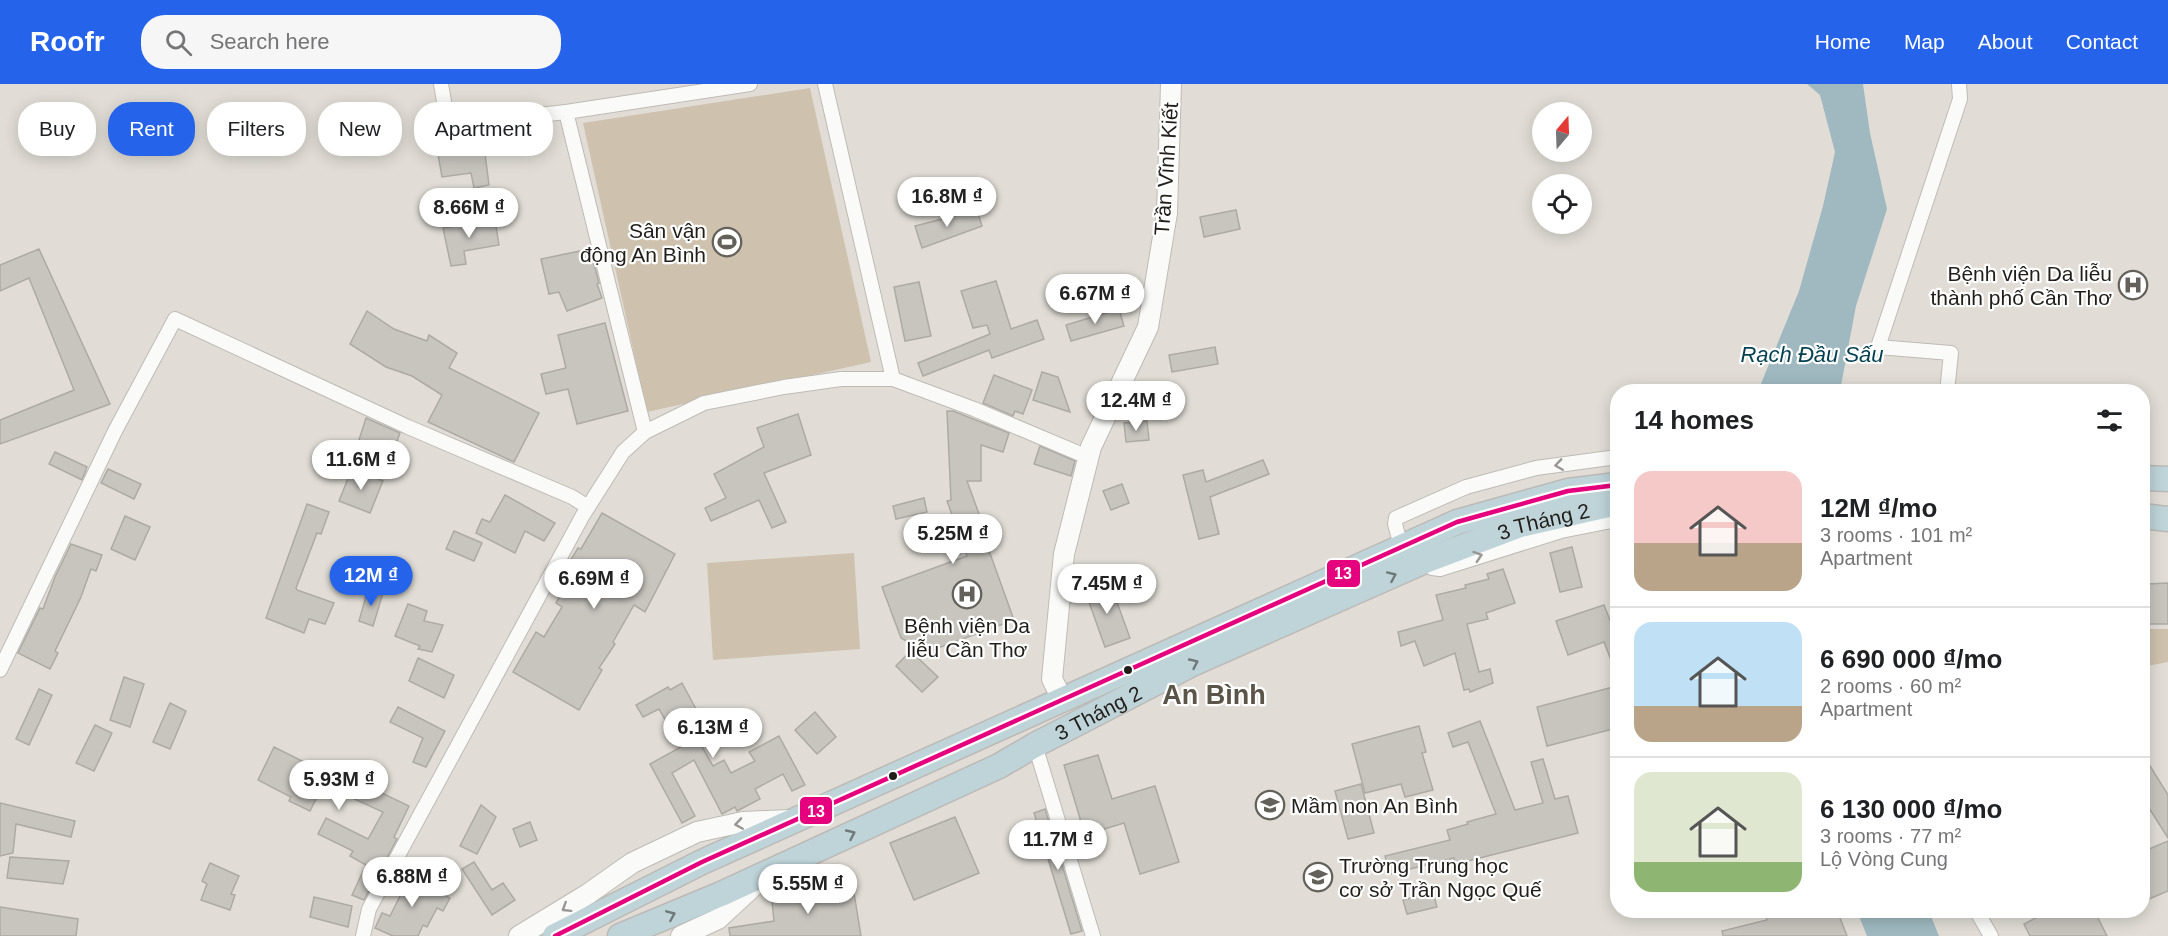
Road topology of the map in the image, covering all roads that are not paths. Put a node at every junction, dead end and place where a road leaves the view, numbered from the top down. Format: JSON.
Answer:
{"nodes":[{"id":1,"x":441,"y":84,"type":"edge"},
{"id":2,"x":750,"y":84,"type":"edge"},
{"id":3,"x":825,"y":84,"type":"edge"},
{"id":4,"x":1171,"y":84,"type":"edge"},
{"id":5,"x":1959,"y":84,"type":"edge"},
{"id":6,"x":566,"y":112,"type":"junction"},
{"id":7,"x":893,"y":379,"type":"junction"},
{"id":8,"x":1948,"y":384,"type":"edge"},
{"id":9,"x":645,"y":432,"type":"junction"},
{"id":10,"x":1090,"y":458,"type":"junction"},
{"id":11,"x":1610,"y":458,"type":"edge"},
{"id":12,"x":2150,"y":478,"type":"edge"},
{"id":13,"x":2168,"y":479,"type":"edge"},
{"id":14,"x":1610,"y":486,"type":"edge"},
{"id":15,"x":1610,"y":504,"type":"edge"},
{"id":16,"x":588,"y":507,"type":"junction"},
{"id":17,"x":1518,"y":515,"type":"junction"},
{"id":18,"x":1610,"y":521,"type":"edge"},
{"id":19,"x":1401,"y":546,"type":"junction"},
{"id":20,"x":1425,"y":561,"type":"junction"},
{"id":21,"x":0,"y":670,"type":"edge"},
{"id":22,"x":1063,"y":701,"type":"junction"},
{"id":23,"x":1035,"y":745,"type":"junction"},
{"id":24,"x":797,"y":820,"type":"junction"},
{"id":25,"x":770,"y":872,"type":"junction"},
{"id":26,"x":1981,"y":918,"type":"edge"},
{"id":27,"x":363,"y":936,"type":"edge"},
{"id":28,"x":519,"y":936,"type":"edge"},
{"id":29,"x":555,"y":936,"type":"edge"},
{"id":30,"x":620,"y":936,"type":"edge"},
{"id":31,"x":681,"y":936,"type":"edge"},
{"id":32,"x":1093,"y":936,"type":"edge"},
{"id":33,"x":1991,"y":936,"type":"edge"}],
"edges":[{"from":1,"to":6,"type":"street"},
{"from":2,"to":6,"type":"street"},
{"from":3,"to":7,"type":"street"},
{"from":4,"to":10,"type":"street","name":"Trần Vĩnh Kiết"},
{"from":5,"to":8,"type":"street"},
{"from":6,"to":9,"type":"street"},
{"from":7,"to":9,"type":"street"},
{"from":7,"to":10,"type":"street"},
{"from":9,"to":16,"type":"street"},
{"from":10,"to":22,"type":"street","name":"Trần Vĩnh Kiết"},
{"from":11,"to":19,"type":"street","one_way":true},
{"from":12,"to":13,"type":"highway"},
{"from":14,"to":17,"type":"highway","name":"3 Tháng 2"},
{"from":15,"to":17,"type":"highway","name":"3 Tháng 2"},
{"from":16,"to":21,"type":"street"},
{"from":16,"to":27,"type":"street"},
{"from":17,"to":19,"type":"highway","name":"3 Tháng 2"},
{"from":17,"to":20,"type":"highway","name":"3 Tháng 2"},
{"from":20,"to":18,"type":"street","one_way":true},
{"from":19,"to":22,"type":"highway","name":"3 Tháng 2"},
{"from":23,"to":20,"type":"highway","name":"3 Tháng 2","one_way":true},
{"from":22,"to":24,"type":"highway","name":"3 Tháng 2"},
{"from":25,"to":23,"type":"highway","name":"3 Tháng 2","one_way":true},
{"from":23,"to":32,"type":"street"},
{"from":24,"to":28,"type":"street","one_way":true},
{"from":24,"to":29,"type":"highway","name":"3 Tháng 2"},
{"from":30,"to":25,"type":"highway","name":"3 Tháng 2","one_way":true},
{"from":25,"to":31,"type":"street"},
{"from":26,"to":33,"type":"street"}]}
